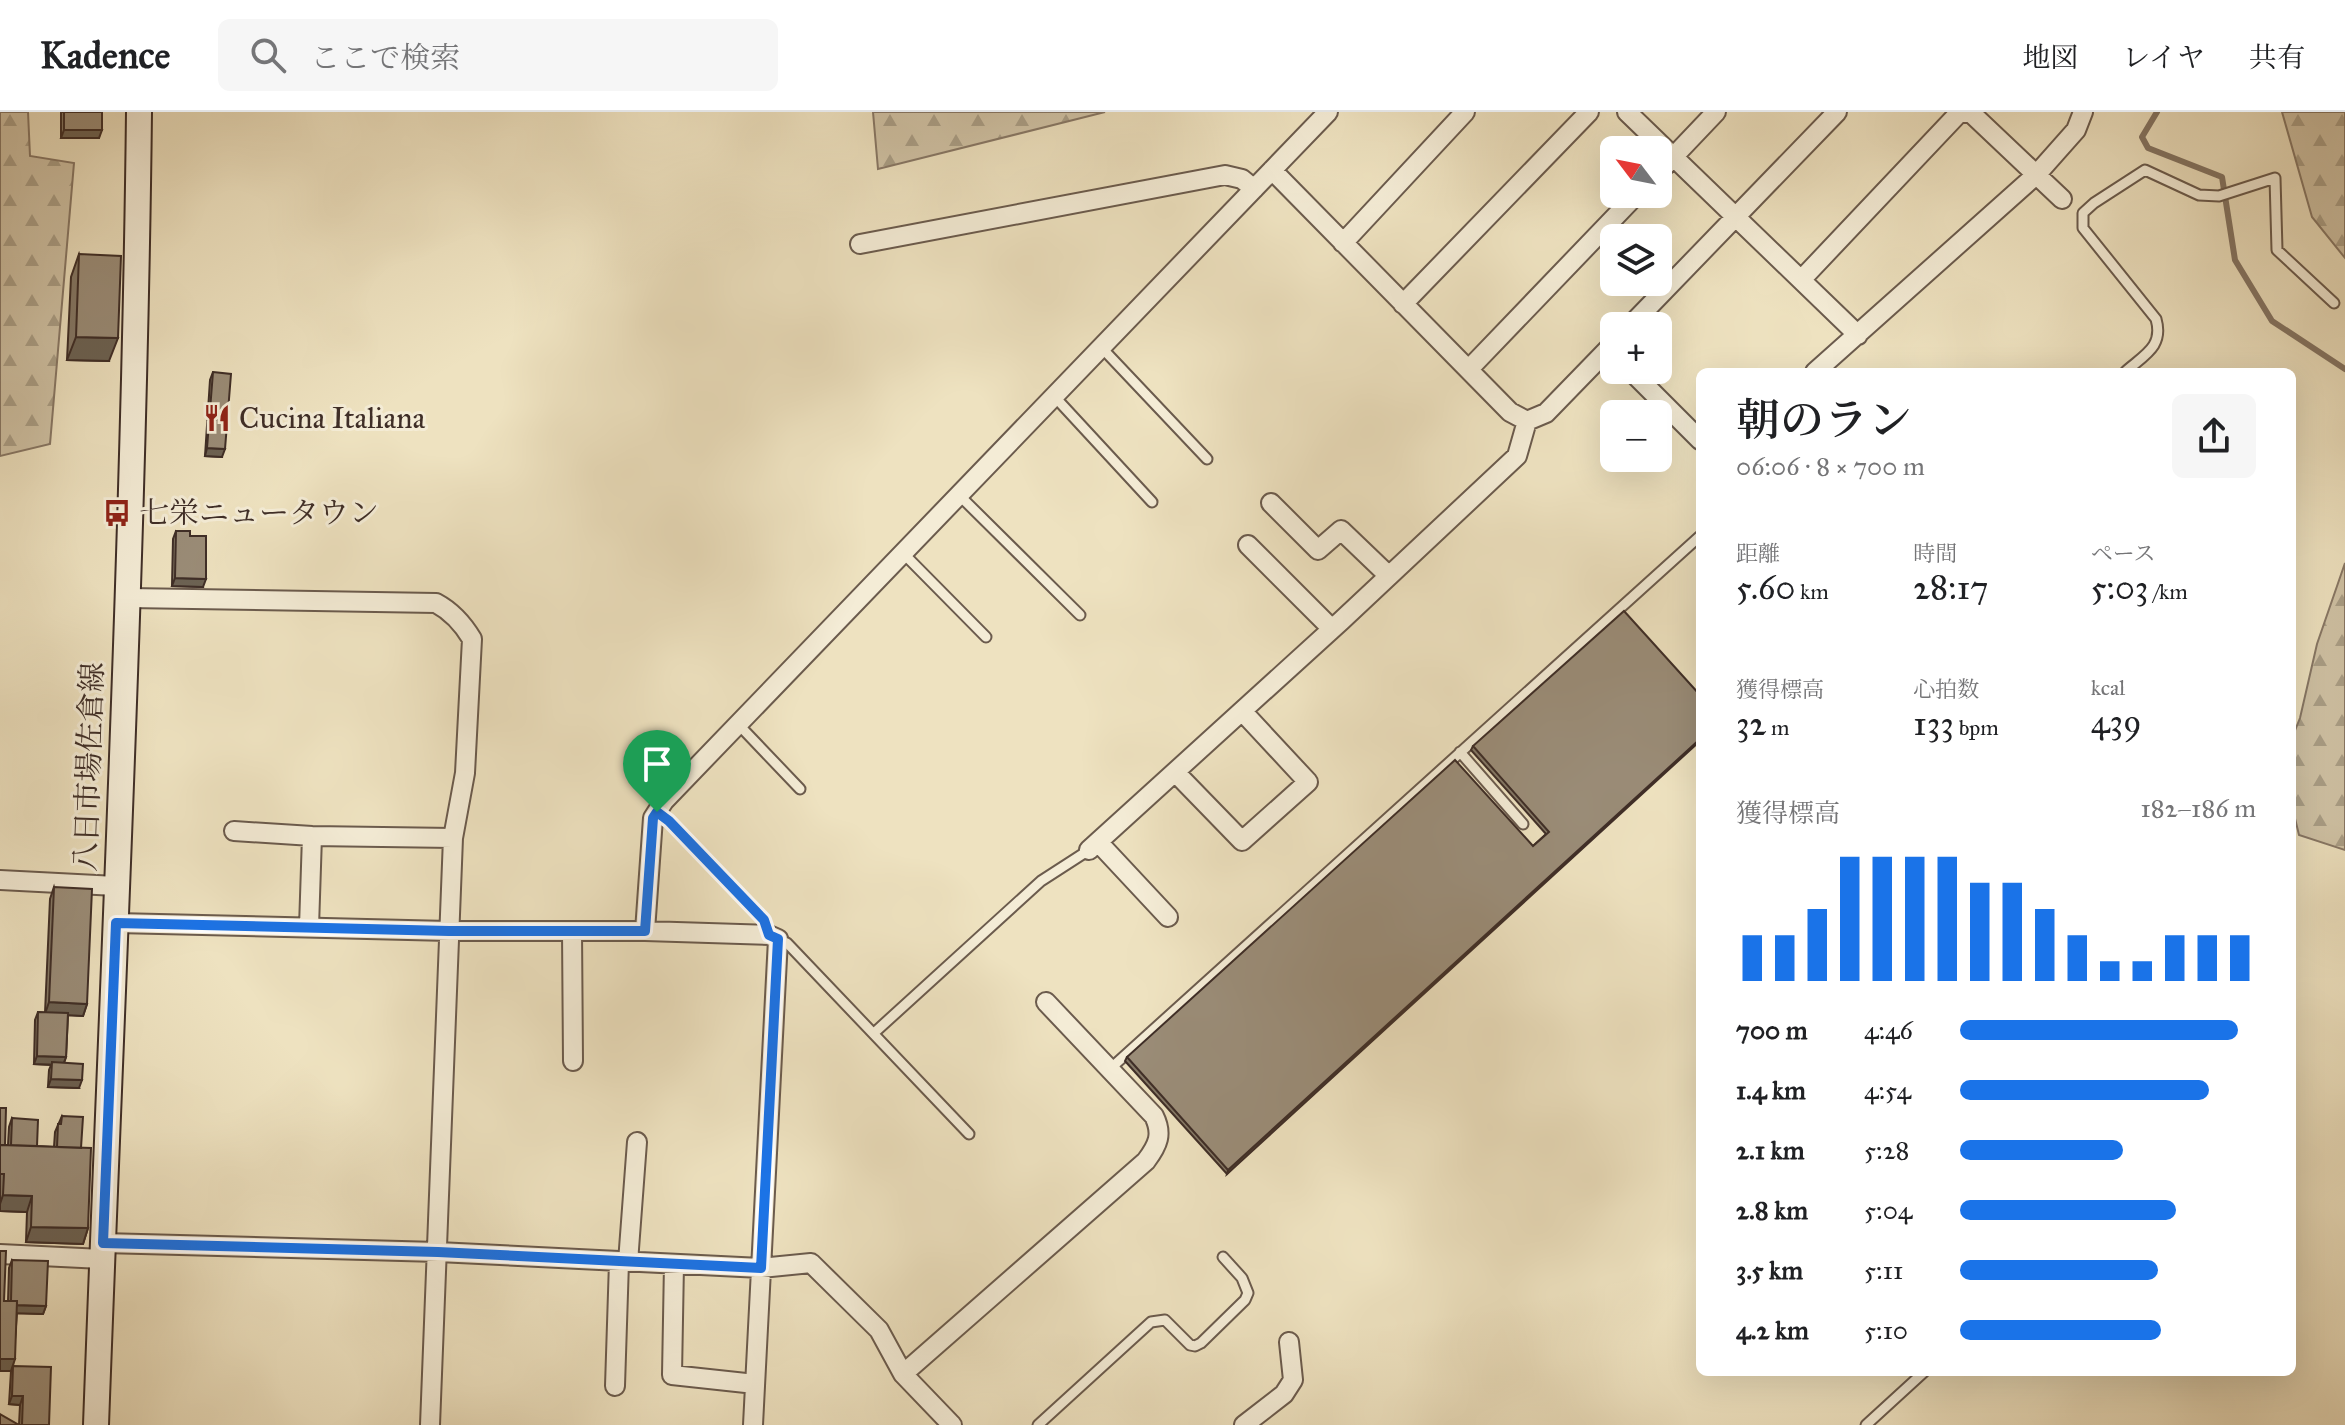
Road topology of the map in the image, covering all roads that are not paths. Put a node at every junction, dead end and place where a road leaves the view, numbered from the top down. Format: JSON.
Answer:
{"nodes":[{"id":1,"x":139,"y":112,"type":"edge"},
{"id":2,"x":1328,"y":112,"type":"edge"},
{"id":3,"x":1465,"y":112,"type":"edge"},
{"id":4,"x":1589,"y":112,"type":"edge"},
{"id":5,"x":1627,"y":112,"type":"edge"},
{"id":6,"x":1716,"y":112,"type":"edge"},
{"id":7,"x":1837,"y":112,"type":"edge"},
{"id":8,"x":2083,"y":112,"type":"edge"},
{"id":9,"x":1674,"y":156,"type":"junction"},
{"id":10,"x":1272,"y":170,"type":"junction"},
{"id":11,"x":2037,"y":174,"type":"junction"},
{"id":12,"x":1254,"y":189,"type":"junction"},
{"id":13,"x":2062,"y":199,"type":"dead end"},
{"id":14,"x":1624,"y":208,"type":"edge"},
{"id":15,"x":1736,"y":218,"type":"junction"},
{"id":16,"x":1343,"y":243,"type":"junction"},
{"id":17,"x":860,"y":244,"type":"dead end"},
{"id":18,"x":1801,"y":280,"type":"junction"},
{"id":19,"x":2334,"y":303,"type":"dead end"},
{"id":20,"x":1403,"y":304,"type":"junction"},
{"id":21,"x":1644,"y":312,"type":"edge"},
{"id":22,"x":1858,"y":335,"type":"junction"},
{"id":23,"x":1101,"y":347,"type":"junction"},
{"id":24,"x":1600,"y":360,"type":"edge"},
{"id":25,"x":1820,"y":368,"type":"edge"},
{"id":26,"x":2129,"y":368,"type":"edge"},
{"id":27,"x":1469,"y":369,"type":"junction"},
{"id":28,"x":1644,"y":384,"type":"edge"},
{"id":29,"x":1054,"y":396,"type":"junction"},
{"id":30,"x":1527,"y":421,"type":"junction"},
{"id":31,"x":1696,"y":436,"type":"edge"},
{"id":32,"x":1207,"y":459,"type":"dead end"},
{"id":33,"x":959,"y":495,"type":"junction"},
{"id":34,"x":1152,"y":502,"type":"dead end"},
{"id":35,"x":1271,"y":503,"type":"dead end"},
{"id":36,"x":1696,"y":540,"type":"edge"},
{"id":37,"x":1248,"y":545,"type":"dead end"},
{"id":38,"x":903,"y":553,"type":"junction"},
{"id":39,"x":1389,"y":576,"type":"junction"},
{"id":40,"x":129,"y":598,"type":"junction"},
{"id":41,"x":1080,"y":615,"type":"dead end"},
{"id":42,"x":1332,"y":629,"type":"junction"},
{"id":43,"x":986,"y":637,"type":"dead end"},
{"id":44,"x":1242,"y":711,"type":"junction"},
{"id":45,"x":738,"y":724,"type":"junction"},
{"id":46,"x":1460,"y":752,"type":"junction"},
{"id":47,"x":1175,"y":772,"type":"junction"},
{"id":48,"x":800,"y":789,"type":"dead end"},
{"id":49,"x":657,"y":812,"type":"junction"},
{"id":50,"x":1523,"y":824,"type":"dead end"},
{"id":51,"x":234,"y":831,"type":"dead end"},
{"id":52,"x":312,"y":836,"type":"junction"},
{"id":53,"x":453,"y":838,"type":"junction"},
{"id":54,"x":1094,"y":846,"type":"junction"},
{"id":55,"x":0,"y":880,"type":"edge"},
{"id":56,"x":116,"y":886,"type":"junction"},
{"id":57,"x":1168,"y":917,"type":"dead end"},
{"id":58,"x":116,"y":923,"type":"junction"},
{"id":59,"x":309,"y":927,"type":"junction"},
{"id":60,"x":449,"y":931,"type":"junction"},
{"id":61,"x":572,"y":931,"type":"junction"},
{"id":62,"x":645,"y":931,"type":"junction"},
{"id":63,"x":773,"y":937,"type":"junction"},
{"id":64,"x":1046,"y":1002,"type":"dead end"},
{"id":65,"x":874,"y":1033,"type":"junction"},
{"id":66,"x":573,"y":1061,"type":"dead end"},
{"id":67,"x":1111,"y":1068,"type":"junction"},
{"id":68,"x":969,"y":1134,"type":"dead end"},
{"id":69,"x":637,"y":1142,"type":"dead end"},
{"id":70,"x":103,"y":1251,"type":"junction"},
{"id":71,"x":438,"y":1252,"type":"junction"},
{"id":72,"x":0,"y":1254,"type":"edge"},
{"id":73,"x":1223,"y":1257,"type":"dead end"},
{"id":74,"x":624,"y":1262,"type":"junction"},
{"id":75,"x":674,"y":1264,"type":"junction"},
{"id":76,"x":761,"y":1268,"type":"junction"},
{"id":77,"x":1289,"y":1342,"type":"dead end"},
{"id":78,"x":903,"y":1374,"type":"junction"},
{"id":79,"x":1920,"y":1376,"type":"edge"},
{"id":80,"x":755,"y":1384,"type":"junction"},
{"id":81,"x":615,"y":1386,"type":"dead end"},
{"id":82,"x":96,"y":1425,"type":"edge"},
{"id":83,"x":430,"y":1425,"type":"edge"},
{"id":84,"x":753,"y":1425,"type":"edge"},
{"id":85,"x":952,"y":1425,"type":"edge"},
{"id":86,"x":1038,"y":1425,"type":"edge"},
{"id":87,"x":1244,"y":1425,"type":"edge"},
{"id":88,"x":1866,"y":1425,"type":"edge"}],
"edges":[{"from":1,"to":40,"type":"main road","name":"八日市場佐倉線"},
{"from":2,"to":10,"type":"street"},
{"from":3,"to":16,"type":"street"},
{"from":4,"to":20,"type":"street"},
{"from":5,"to":9,"type":"street"},
{"from":6,"to":9,"type":"street"},
{"from":7,"to":15,"type":"street"},
{"from":8,"to":11,"type":"street"},
{"from":9,"to":15,"type":"street"},
{"from":10,"to":12,"type":"street"},
{"from":10,"to":16,"type":"street"},
{"from":11,"to":13,"type":"street"},
{"from":11,"to":18,"type":"street"},
{"from":11,"to":22,"type":"street"},
{"from":12,"to":17,"type":"street"},
{"from":12,"to":23,"type":"street"},
{"from":14,"to":27,"type":"street"},
{"from":15,"to":18,"type":"street"},
{"from":15,"to":21,"type":"street"},
{"from":16,"to":20,"type":"street"},
{"from":18,"to":22,"type":"street"},
{"from":19,"to":26,"type":"lane"},
{"from":20,"to":27,"type":"street"},
{"from":22,"to":25,"type":"street"},
{"from":23,"to":29,"type":"street"},
{"from":23,"to":32,"type":"lane"},
{"from":24,"to":30,"type":"street"},
{"from":27,"to":30,"type":"street"},
{"from":28,"to":31,"type":"street"},
{"from":29,"to":33,"type":"street"},
{"from":29,"to":34,"type":"lane"},
{"from":30,"to":39,"type":"street"},
{"from":33,"to":38,"type":"street"},
{"from":33,"to":41,"type":"lane"},
{"from":35,"to":39,"type":"street"},
{"from":36,"to":46,"type":"lane"},
{"from":37,"to":42,"type":"street"},
{"from":38,"to":43,"type":"lane"},
{"from":38,"to":45,"type":"street"},
{"from":39,"to":42,"type":"street"},
{"from":40,"to":53,"type":"street"},
{"from":40,"to":56,"type":"main road","name":"八日市場佐倉線"},
{"from":42,"to":44,"type":"street"},
{"from":44,"to":47,"type":"street"},
{"from":44,"to":47,"type":"street"},
{"from":45,"to":48,"type":"lane"},
{"from":45,"to":49,"type":"street"},
{"from":46,"to":50,"type":"lane"},
{"from":46,"to":67,"type":"lane"},
{"from":47,"to":54,"type":"street"},
{"from":49,"to":62,"type":"street"},
{"from":49,"to":63,"type":"lane"},
{"from":51,"to":52,"type":"street"},
{"from":52,"to":53,"type":"street"},
{"from":52,"to":59,"type":"street"},
{"from":53,"to":60,"type":"street"},
{"from":54,"to":57,"type":"street"},
{"from":54,"to":65,"type":"lane"},
{"from":55,"to":56,"type":"street"},
{"from":56,"to":58,"type":"main road","name":"八日市場佐倉線"},
{"from":58,"to":59,"type":"street"},
{"from":58,"to":70,"type":"main road","name":"八日市場佐倉線"},
{"from":59,"to":60,"type":"street"},
{"from":60,"to":61,"type":"street"},
{"from":60,"to":71,"type":"street"},
{"from":61,"to":62,"type":"street"},
{"from":61,"to":66,"type":"street"},
{"from":62,"to":63,"type":"street"},
{"from":63,"to":65,"type":"lane"},
{"from":63,"to":76,"type":"street"},
{"from":64,"to":67,"type":"street"},
{"from":65,"to":68,"type":"lane"},
{"from":67,"to":78,"type":"street"},
{"from":69,"to":74,"type":"street"},
{"from":70,"to":71,"type":"street"},
{"from":70,"to":72,"type":"street"},
{"from":70,"to":82,"type":"main road","name":"八日市場佐倉線"},
{"from":71,"to":74,"type":"street"},
{"from":71,"to":83,"type":"street"},
{"from":73,"to":86,"type":"lane"},
{"from":74,"to":75,"type":"street"},
{"from":74,"to":81,"type":"street"},
{"from":75,"to":76,"type":"street"},
{"from":75,"to":80,"type":"street"},
{"from":76,"to":78,"type":"street"},
{"from":76,"to":80,"type":"street"},
{"from":77,"to":87,"type":"street"},
{"from":78,"to":85,"type":"street"},
{"from":79,"to":88,"type":"lane"},
{"from":80,"to":84,"type":"street"}]}
